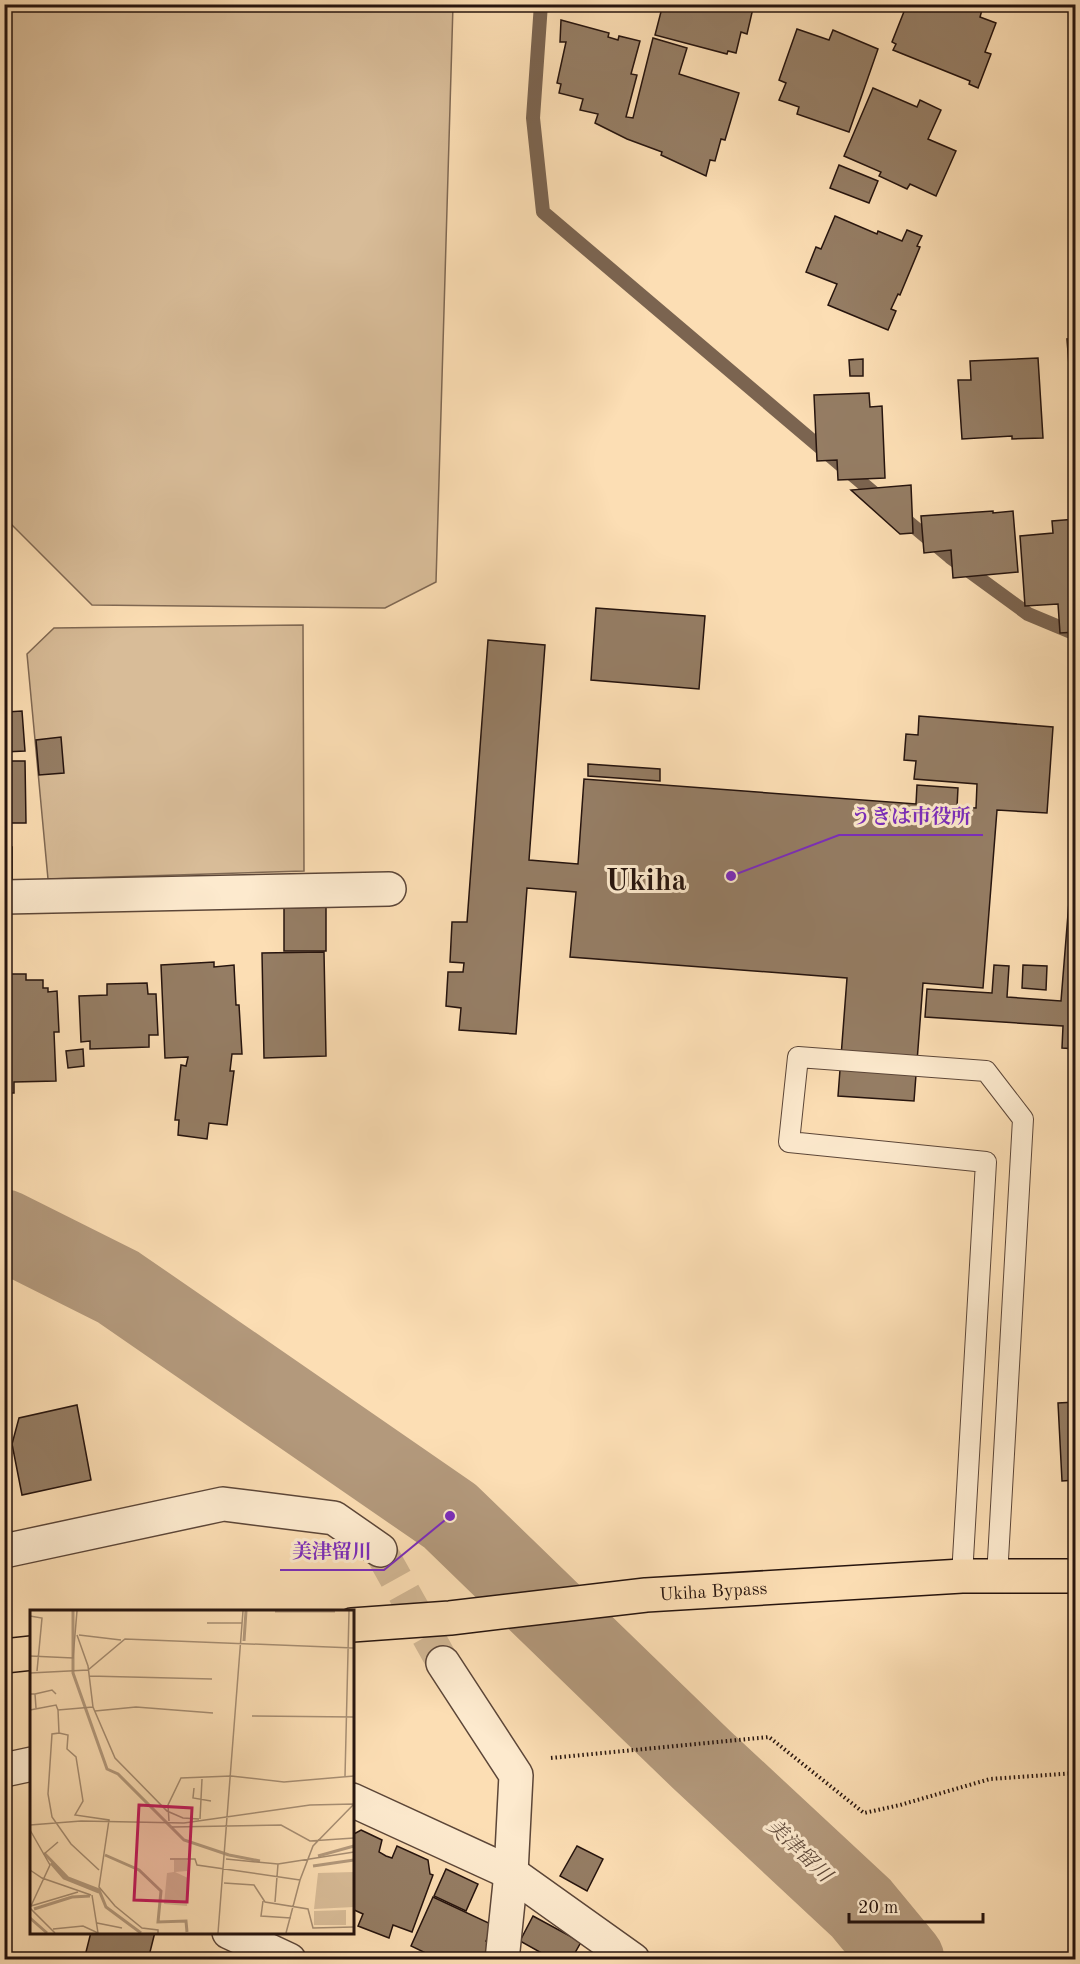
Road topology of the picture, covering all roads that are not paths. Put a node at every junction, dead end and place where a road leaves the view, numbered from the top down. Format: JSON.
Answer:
{"nodes":[{"id":1,"x":389,"y":888,"type":"dead end"},
{"id":2,"x":4,"y":897,"type":"edge"},
{"id":3,"x":380,"y":1550,"type":"tunnel mouth"},
{"id":4,"x":4,"y":1551,"type":"edge"},
{"id":5,"x":962,"y":1576,"type":"junction"},
{"id":6,"x":1076,"y":1576,"type":"edge"},
{"id":7,"x":997,"y":1577,"type":"junction"},
{"id":8,"x":354,"y":1625,"type":"edge"},
{"id":9,"x":30,"y":1653,"type":"edge"},
{"id":10,"x":4,"y":1656,"type":"edge"},
{"id":11,"x":442,"y":1663,"type":"tunnel mouth"},
{"id":12,"x":354,"y":1801,"type":"edge"},
{"id":13,"x":511,"y":1873,"type":"junction"},
{"id":14,"x":233,"y":1934,"type":"edge"},
{"id":15,"x":289,"y":1959,"type":"edge"},
{"id":16,"x":502,"y":1959,"type":"edge"},
{"id":17,"x":633,"y":1959,"type":"edge"}],
"edges":[{"from":1,"to":2,"type":"street"},
{"from":3,"to":4,"type":"street"},
{"from":5,"to":7,"type":"highway","name":"Ukiha Bypass"},
{"from":5,"to":7,"type":"lane"},
{"from":5,"to":8,"type":"highway","name":"Ukiha Bypass"},
{"from":6,"to":7,"type":"highway","name":"Ukiha Bypass"},
{"from":9,"to":10,"type":"highway"},
{"from":11,"to":13,"type":"street"},
{"from":12,"to":13,"type":"street"},
{"from":13,"to":16,"type":"street"},
{"from":13,"to":17,"type":"street"},
{"from":14,"to":15,"type":"street"}]}
